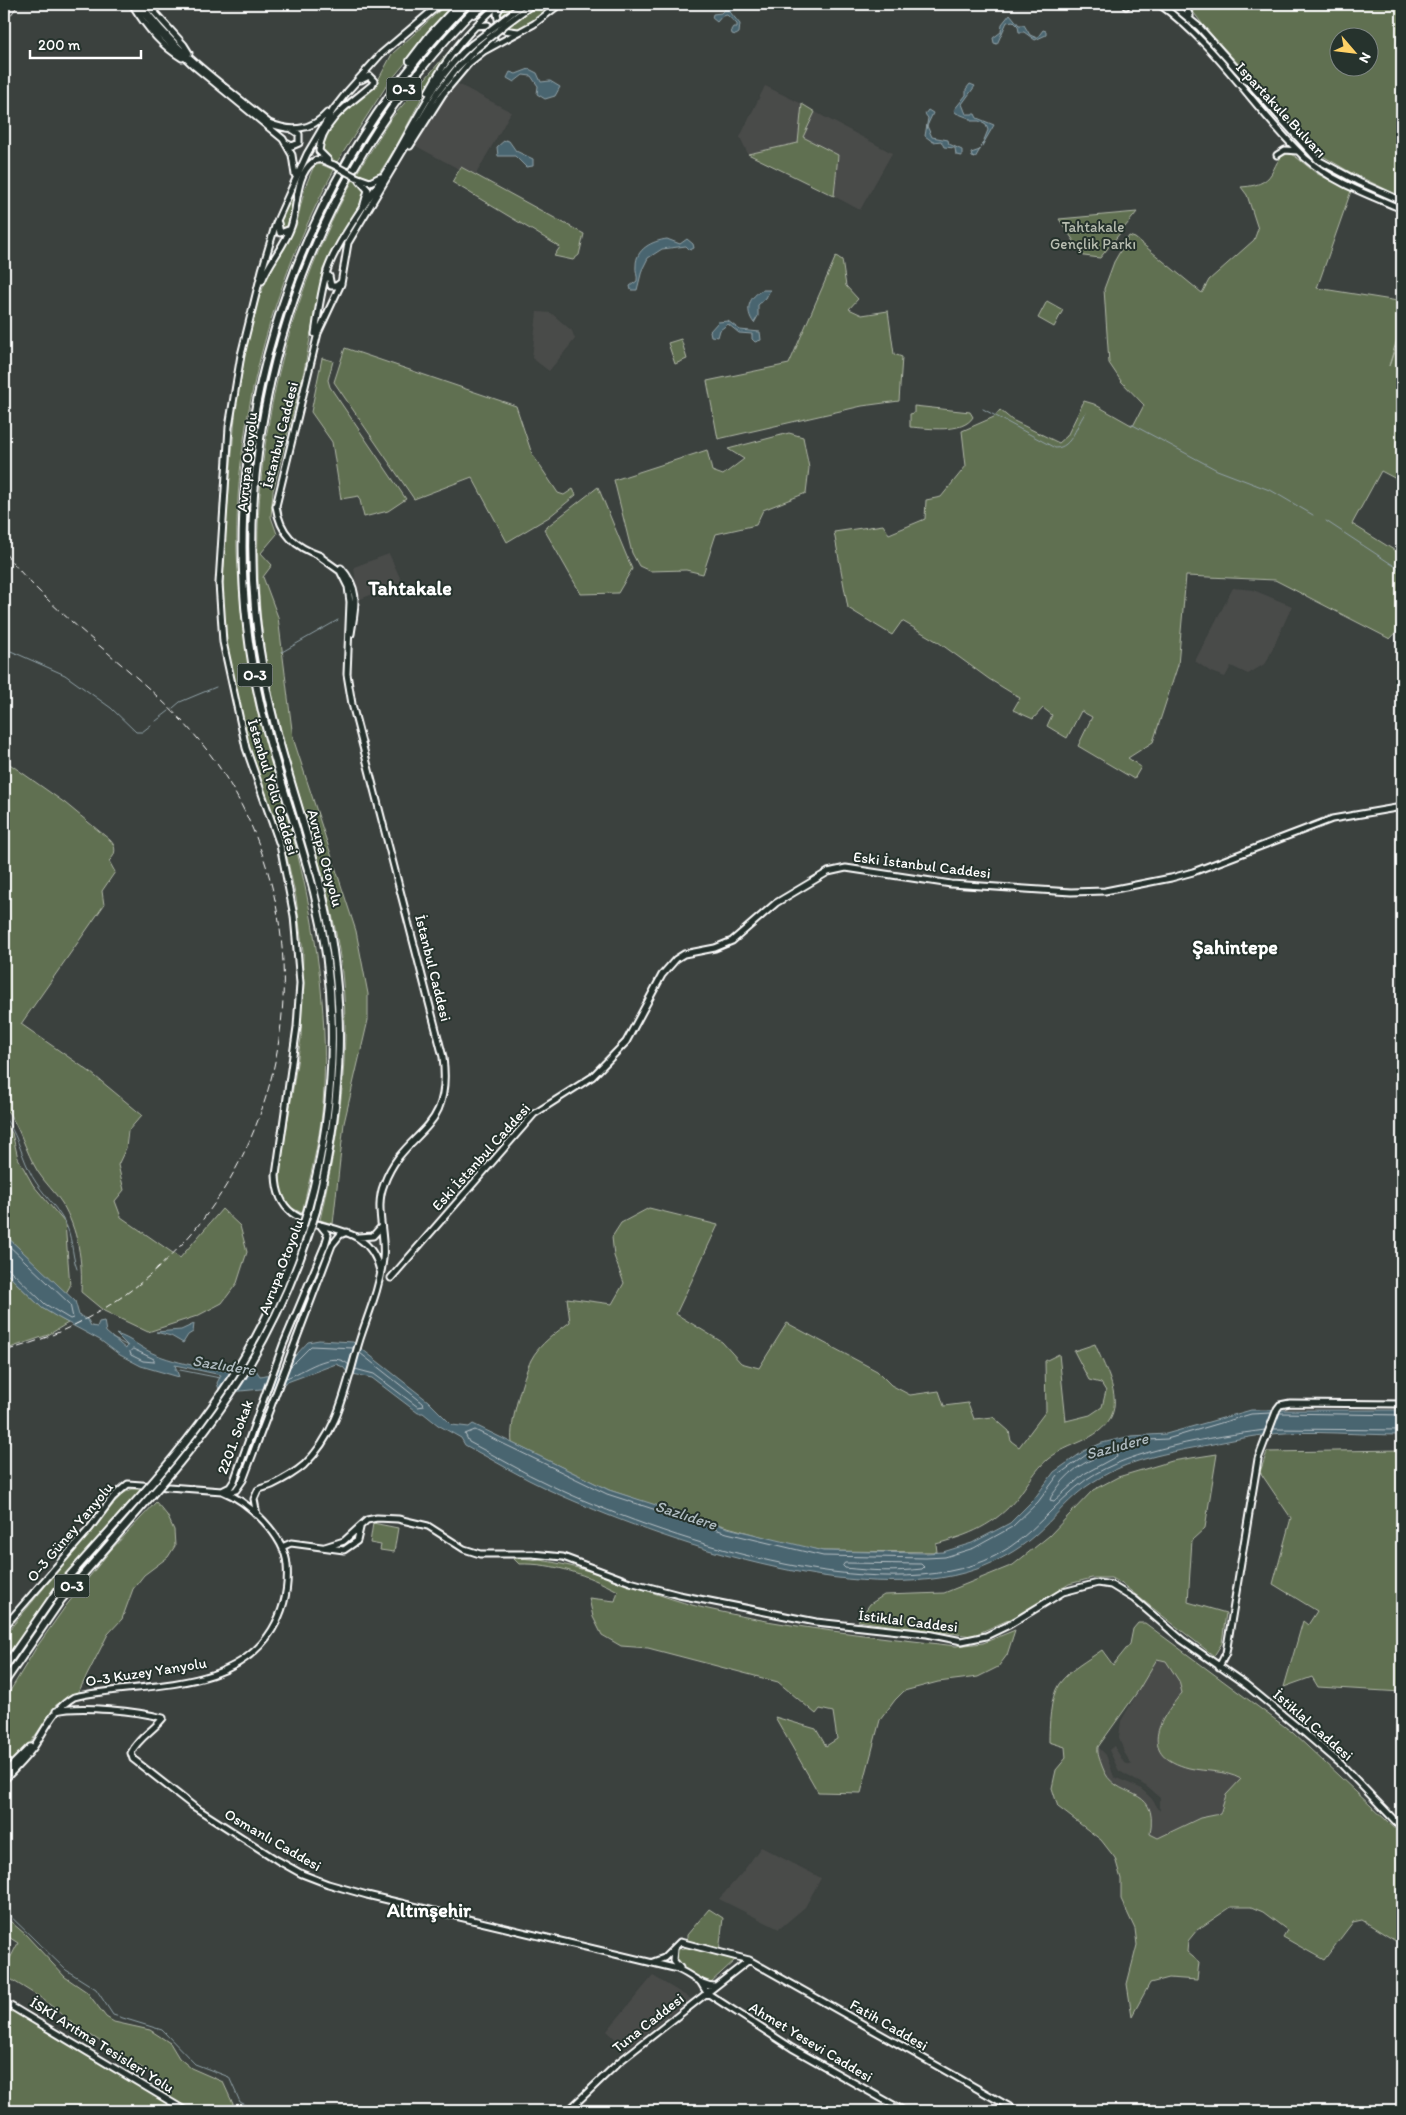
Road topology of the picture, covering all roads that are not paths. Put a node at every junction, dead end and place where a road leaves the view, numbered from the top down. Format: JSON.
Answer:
{"nodes":[{"id":1,"x":132,"y":4,"type":"edge"},
{"id":2,"x":137,"y":4,"type":"edge"},
{"id":3,"x":142,"y":4,"type":"edge"},
{"id":4,"x":147,"y":4,"type":"edge"},
{"id":5,"x":440,"y":4,"type":"edge"},
{"id":6,"x":460,"y":4,"type":"edge"},
{"id":7,"x":467,"y":4,"type":"edge"},
{"id":8,"x":480,"y":4,"type":"edge"},
{"id":9,"x":486,"y":4,"type":"edge"},
{"id":10,"x":500,"y":4,"type":"edge"},
{"id":11,"x":523,"y":4,"type":"edge"},
{"id":12,"x":533,"y":4,"type":"edge"},
{"id":13,"x":560,"y":4,"type":"edge"},
{"id":14,"x":1160,"y":4,"type":"edge"},
{"id":15,"x":1171,"y":4,"type":"edge"},
{"id":16,"x":1184,"y":4,"type":"edge"},
{"id":17,"x":505,"y":22,"type":"junction"},
{"id":18,"x":1196,"y":24,"type":"junction"},
{"id":19,"x":455,"y":29,"type":"junction"},
{"id":20,"x":470,"y":30,"type":"junction"},
{"id":21,"x":521,"y":31,"type":"junction"},
{"id":22,"x":474,"y":46,"type":"junction"},
{"id":23,"x":484,"y":51,"type":"junction"},
{"id":24,"x":190,"y":60,"type":"junction"},
{"id":25,"x":357,"y":82,"type":"junction"},
{"id":26,"x":394,"y":88,"type":"junction"},
{"id":27,"x":347,"y":92,"type":"junction"},
{"id":28,"x":417,"y":120,"type":"junction"},
{"id":29,"x":292,"y":130,"type":"junction"},
{"id":30,"x":1286,"y":133,"type":"junction"},
{"id":31,"x":286,"y":143,"type":"junction"},
{"id":32,"x":404,"y":151,"type":"junction"},
{"id":33,"x":1278,"y":155,"type":"dead end"},
{"id":34,"x":1306,"y":158,"type":"junction"},
{"id":35,"x":334,"y":165,"type":"junction"},
{"id":36,"x":389,"y":168,"type":"junction"},
{"id":37,"x":356,"y":177,"type":"junction"},
{"id":38,"x":295,"y":178,"type":"junction"},
{"id":39,"x":1402,"y":201,"type":"edge"},
{"id":40,"x":284,"y":204,"type":"junction"},
{"id":41,"x":1402,"y":209,"type":"edge"},
{"id":42,"x":362,"y":211,"type":"junction"},
{"id":43,"x":293,"y":220,"type":"junction"},
{"id":44,"x":332,"y":259,"type":"junction"},
{"id":45,"x":342,"y":278,"type":"junction"},
{"id":46,"x":257,"y":294,"type":"junction"},
{"id":47,"x":311,"y":359,"type":"junction"},
{"id":48,"x":319,"y":556,"type":"junction"},
{"id":49,"x":349,"y":591,"type":"junction"},
{"id":50,"x":356,"y":607,"type":"junction"},
{"id":51,"x":362,"y":608,"type":"dead end"},
{"id":52,"x":349,"y":621,"type":"junction"},
{"id":53,"x":348,"y":657,"type":"junction"},
{"id":54,"x":1402,"y":807,"type":"edge"},
{"id":55,"x":318,"y":1223,"type":"junction"},
{"id":56,"x":381,"y":1227,"type":"junction"},
{"id":57,"x":348,"y":1232,"type":"junction"},
{"id":58,"x":358,"y":1237,"type":"junction"},
{"id":59,"x":380,"y":1271,"type":"junction"},
{"id":60,"x":391,"y":1278,"type":"dead end"},
{"id":61,"x":1402,"y":1404,"type":"edge"},
{"id":62,"x":222,"y":1491,"type":"junction"},
{"id":63,"x":228,"y":1493,"type":"junction"},
{"id":64,"x":257,"y":1515,"type":"junction"},
{"id":65,"x":360,"y":1528,"type":"junction"},
{"id":66,"x":352,"y":1534,"type":"junction"},
{"id":67,"x":359,"y":1538,"type":"junction"},
{"id":68,"x":342,"y":1542,"type":"junction"},
{"id":69,"x":282,"y":1547,"type":"junction"},
{"id":70,"x":325,"y":1547,"type":"junction"},
{"id":71,"x":344,"y":1550,"type":"junction"},
{"id":72,"x":4,"y":1628,"type":"edge"},
{"id":73,"x":1219,"y":1667,"type":"junction"},
{"id":74,"x":4,"y":1668,"type":"edge"},
{"id":75,"x":4,"y":1684,"type":"edge"},
{"id":76,"x":67,"y":1701,"type":"junction"},
{"id":77,"x":77,"y":1709,"type":"junction"},
{"id":78,"x":56,"y":1711,"type":"junction"},
{"id":79,"x":52,"y":1717,"type":"junction"},
{"id":80,"x":4,"y":1773,"type":"edge"},
{"id":81,"x":4,"y":1780,"type":"edge"},
{"id":82,"x":1402,"y":1828,"type":"edge"},
{"id":83,"x":674,"y":1949,"type":"junction"},
{"id":84,"x":735,"y":1955,"type":"junction"},
{"id":85,"x":748,"y":1960,"type":"junction"},
{"id":86,"x":653,"y":1962,"type":"junction"},
{"id":87,"x":737,"y":1968,"type":"junction"},
{"id":88,"x":682,"y":1970,"type":"junction"},
{"id":89,"x":700,"y":1983,"type":"junction"},
{"id":90,"x":715,"y":1986,"type":"junction"},
{"id":91,"x":707,"y":1993,"type":"junction"},
{"id":92,"x":698,"y":2000,"type":"junction"},
{"id":93,"x":4,"y":2002,"type":"edge"},
{"id":94,"x":186,"y":2111,"type":"edge"},
{"id":95,"x":568,"y":2111,"type":"edge"},
{"id":96,"x":904,"y":2111,"type":"edge"},
{"id":97,"x":1017,"y":2111,"type":"edge"}],
"edges":[{"from":1,"to":24,"type":"main road"},
{"from":2,"to":24,"type":"main road"},
{"from":3,"to":24,"type":"main road"},
{"from":4,"to":24,"type":"main road"},
{"from":5,"to":25,"type":"main road","name":"İstanbul Yolu Caddesi"},
{"from":6,"to":26,"type":"highway"},
{"from":7,"to":26,"type":"highway","name":"Avrupa Otoyolu","number":"O-3"},
{"from":8,"to":19,"type":"highway","name":"Avrupa Otoyolu","number":"O-3"},
{"from":9,"to":19,"type":"highway"},
{"from":10,"to":20,"type":"main road"},
{"from":10,"to":21,"type":"main road"},
{"from":11,"to":17,"type":"main road"},
{"from":12,"to":17,"type":"main road"},
{"from":13,"to":21,"type":"main road"},
{"from":14,"to":30,"type":"main road","name":"Ispartakule Bulvarı"},
{"from":15,"to":18,"type":"main road","name":"Ispartakule Bulvarı"},
{"from":16,"to":18,"type":"main road"},
{"from":17,"to":22,"type":"main road","bridge":true},
{"from":18,"to":30,"type":"main road","name":"Ispartakule Bulvarı"},
{"from":19,"to":75,"type":"highway","name":"Avrupa Otoyolu","number":"O-3","bridge":true},
{"from":20,"to":23,"type":"main road"},
{"from":20,"to":28,"type":"main road"},
{"from":21,"to":23,"type":"main road"},
{"from":22,"to":28,"type":"main road"},
{"from":22,"to":32,"type":"main road"},
{"from":23,"to":32,"type":"main road"},
{"from":24,"to":29,"type":"main road"},
{"from":24,"to":31,"type":"main road"},
{"from":25,"to":27,"type":"main road","name":"İstanbul Yolu Caddesi"},
{"from":25,"to":35,"type":"main road"},
{"from":26,"to":74,"type":"highway","name":"Avrupa Otoyolu","number":"O-3","bridge":true},
{"from":27,"to":29,"type":"main road"},
{"from":27,"to":38,"type":"main road","name":"İstanbul Yolu Caddesi"},
{"from":28,"to":36,"type":"main road"},
{"from":29,"to":31,"type":"main road"},
{"from":30,"to":34,"type":"main road","name":"Ispartakule Bulvarı"},
{"from":30,"to":39,"type":"main road","name":"Ispartakule Bulvarı"},
{"from":31,"to":38,"type":"main road"},
{"from":32,"to":45,"type":"main road"},
{"from":33,"to":34,"type":"main road"},
{"from":34,"to":41,"type":"main road","name":"Ispartakule Bulvarı"},
{"from":35,"to":37,"type":"main road","bridge":true},
{"from":35,"to":43,"type":"main road","name":"İstanbul Yolu Caddesi"},
{"from":36,"to":37,"type":"main road"},
{"from":36,"to":42,"type":"main road"},
{"from":37,"to":42,"type":"main road"},
{"from":38,"to":40,"type":"main road","name":"İstanbul Yolu Caddesi"},
{"from":40,"to":43,"type":"main road"},
{"from":40,"to":46,"type":"main road","name":"İstanbul Yolu Caddesi"},
{"from":42,"to":44,"type":"main road"},
{"from":43,"to":46,"type":"main road","name":"İstanbul Yolu Caddesi"},
{"from":44,"to":45,"type":"main road"},
{"from":44,"to":47,"type":"main road"},
{"from":45,"to":47,"type":"main road"},
{"from":46,"to":55,"type":"main road","name":"İstanbul Yolu Caddesi"},
{"from":47,"to":48,"type":"main road","name":"İstanbul Caddesi"},
{"from":48,"to":49,"type":"main road","name":"İstanbul Caddesi"},
{"from":48,"to":50,"type":"main road","name":"İstanbul Caddesi"},
{"from":49,"to":50,"type":"main road"},
{"from":49,"to":52,"type":"main road","name":"İstanbul Caddesi"},
{"from":50,"to":51,"type":"main road"},
{"from":50,"to":52,"type":"main road"},
{"from":50,"to":53,"type":"main road","name":"İstanbul Caddesi"},
{"from":52,"to":53,"type":"main road","name":"İstanbul Caddesi"},
{"from":53,"to":56,"type":"main road","name":"İstanbul Caddesi"},
{"from":54,"to":60,"type":"main road","name":"Eski İstanbul Caddesi"},
{"from":55,"to":57,"type":"main road","name":"İstanbul Yolu Caddesi"},
{"from":55,"to":62,"type":"main road","name":"2201. Sokak"},
{"from":56,"to":58,"type":"main road"},
{"from":56,"to":59,"type":"main road","name":"İstanbul Caddesi"},
{"from":57,"to":58,"type":"main road","name":"İstanbul Yolu Caddesi"},
{"from":57,"to":63,"type":"main road","name":"2201. Sokak"},
{"from":58,"to":59,"type":"main road","name":"İstanbul Yolu Caddesi"},
{"from":59,"to":64,"type":"main road"},
{"from":61,"to":73,"type":"main road"},
{"from":62,"to":63,"type":"main road","name":"O-3 Güney Yanyolu"},
{"from":62,"to":72,"type":"main road","name":"O-3 Güney Yanyolu"},
{"from":63,"to":64,"type":"main road","name":"O-3 Kuzey Yanyolu"},
{"from":64,"to":69,"type":"main road","name":"O-3 Kuzey Yanyolu"},
{"from":65,"to":66,"type":"main road","name":"İstiklal Caddesi"},
{"from":65,"to":67,"type":"main road"},
{"from":65,"to":73,"type":"main road","name":"İstiklal Caddesi"},
{"from":66,"to":67,"type":"main road"},
{"from":66,"to":68,"type":"main road","name":"İstiklal Caddesi"},
{"from":67,"to":71,"type":"main road"},
{"from":68,"to":70,"type":"main road","name":"İstiklal Caddesi"},
{"from":68,"to":71,"type":"main road"},
{"from":69,"to":70,"type":"main road","name":"İstiklal Caddesi"},
{"from":69,"to":76,"type":"main road","name":"O-3 Kuzey Yanyolu"},
{"from":70,"to":71,"type":"main road","name":"İstiklal Caddesi"},
{"from":73,"to":82,"type":"main road","name":"İstiklal Caddesi"},
{"from":76,"to":77,"type":"main road"},
{"from":76,"to":78,"type":"main road","name":"O-3 Kuzey Yanyolu"},
{"from":77,"to":78,"type":"main road"},
{"from":77,"to":86,"type":"main road","name":"Osmanlı Caddesi"},
{"from":78,"to":79,"type":"main road","name":"O-3 Kuzey Yanyolu"},
{"from":79,"to":80,"type":"main road"},
{"from":79,"to":81,"type":"main road","name":"O-3 Kuzey Yanyolu"},
{"from":83,"to":84,"type":"main road","name":"Fatih Caddesi"},
{"from":83,"to":86,"type":"main road"},
{"from":83,"to":88,"type":"main road"},
{"from":84,"to":85,"type":"main road","name":"Fatih Caddesi"},
{"from":84,"to":87,"type":"main road"},
{"from":85,"to":87,"type":"main road","name":"Tuna Caddesi"},
{"from":85,"to":97,"type":"main road","name":"Fatih Caddesi"},
{"from":86,"to":88,"type":"main road","name":"Osmanlı Caddesi"},
{"from":87,"to":90,"type":"main road","name":"Tuna Caddesi"},
{"from":88,"to":89,"type":"main road","name":"Osmanlı Caddesi"},
{"from":89,"to":90,"type":"main road"},
{"from":89,"to":91,"type":"main road"},
{"from":89,"to":92,"type":"main road"},
{"from":90,"to":91,"type":"main road","name":"Tuna Caddesi"},
{"from":91,"to":92,"type":"main road","name":"Tuna Caddesi"},
{"from":91,"to":96,"type":"main road","name":"Ahmet Yesevi Caddesi"},
{"from":92,"to":95,"type":"main road","name":"Tuna Caddesi"},
{"from":93,"to":94,"type":"main road","name":"İSKİ Arıtma Tesisleri Yolu"}]}
